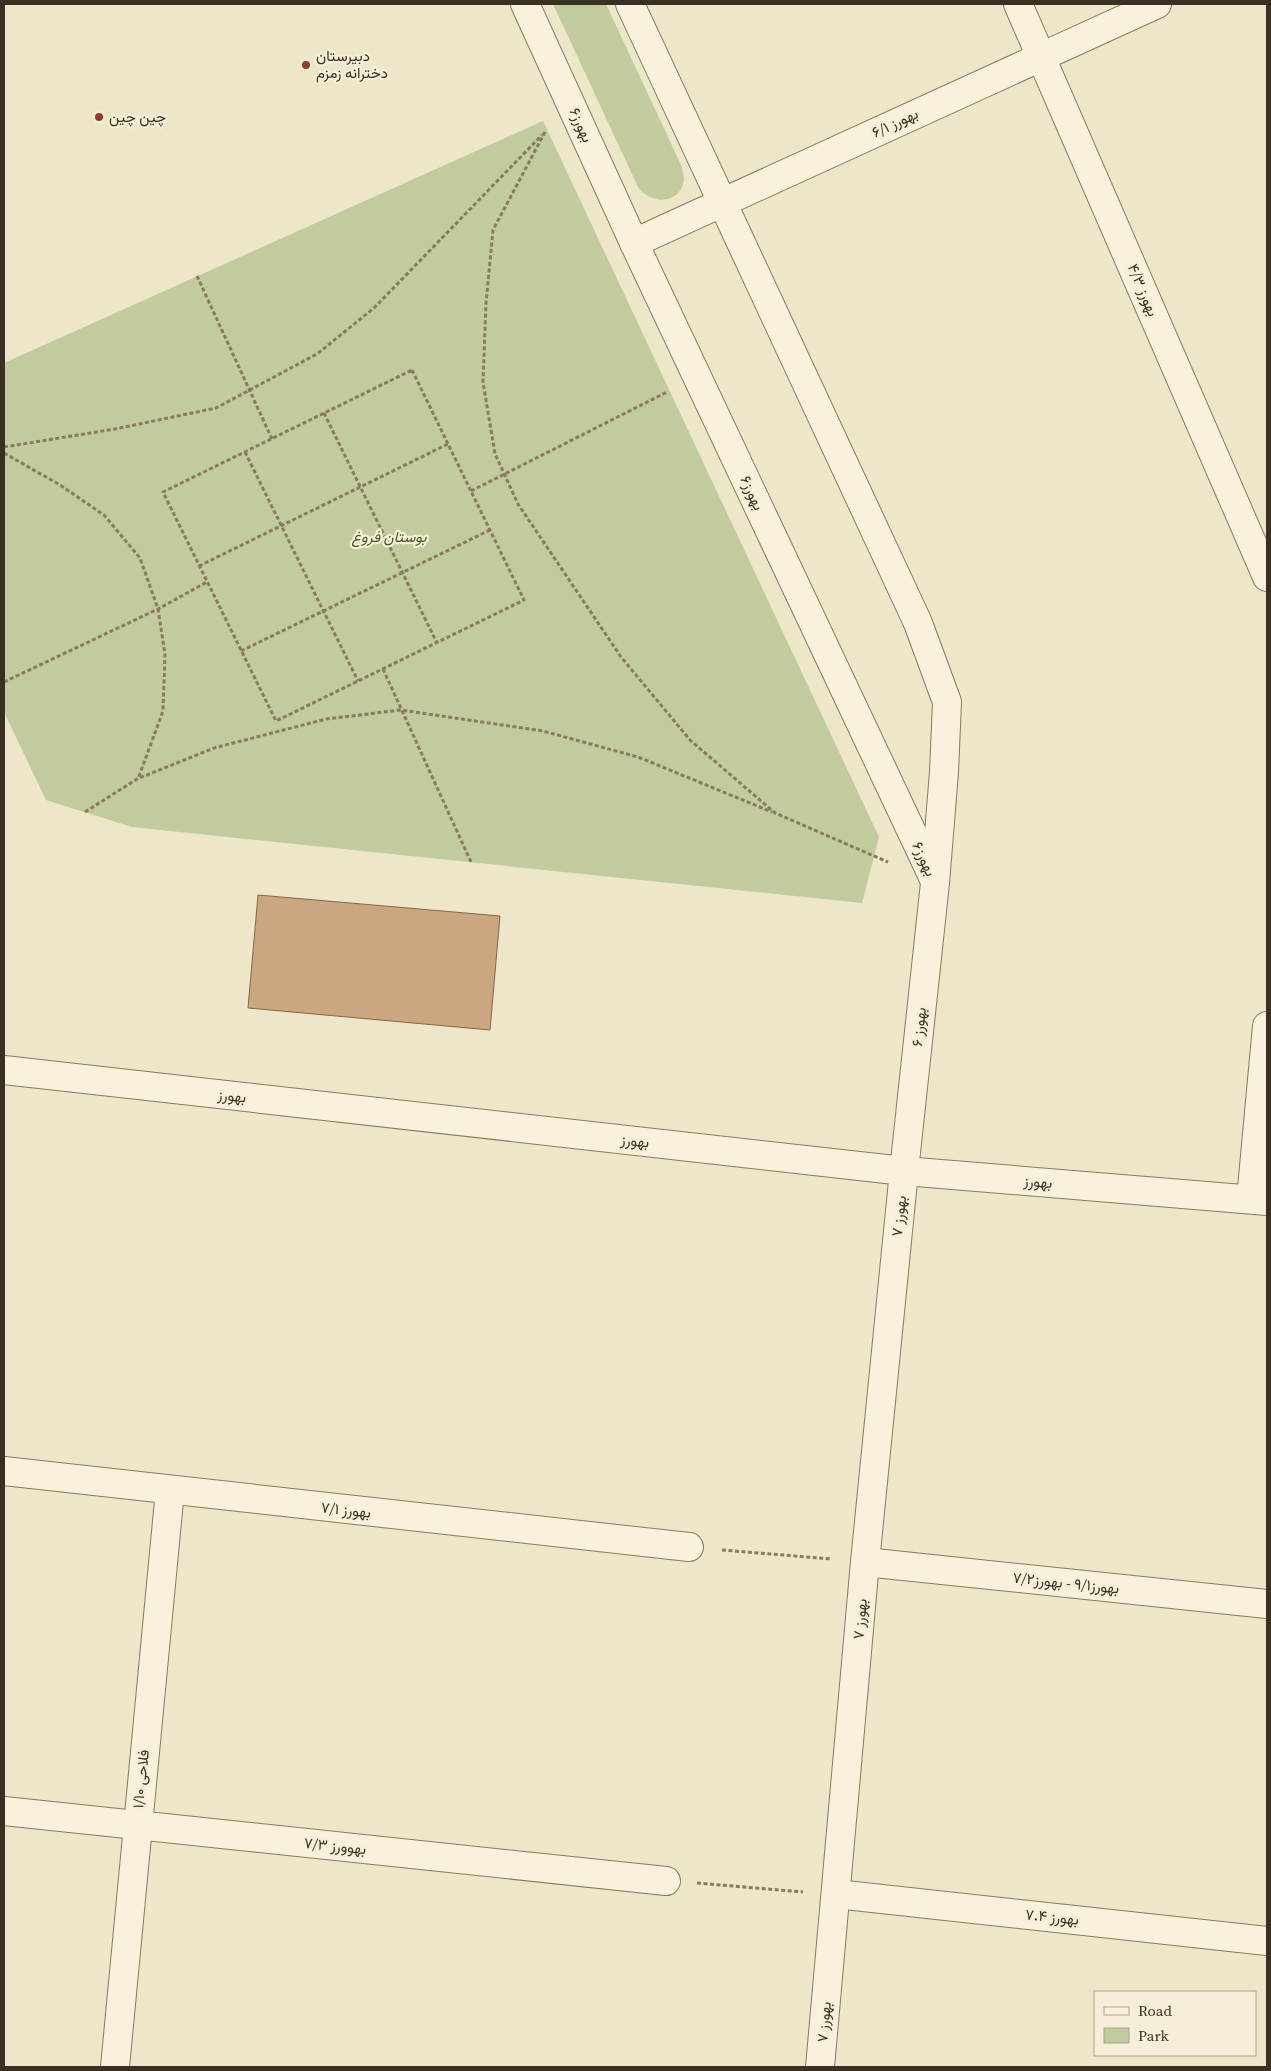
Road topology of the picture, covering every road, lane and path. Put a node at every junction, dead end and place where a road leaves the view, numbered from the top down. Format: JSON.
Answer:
{"nodes":[{"id":1,"x":525,"y":4,"type":"edge"},
{"id":2,"x":630,"y":4,"type":"edge"},
{"id":3,"x":1018,"y":4,"type":"edge"},
{"id":4,"x":1157,"y":4,"type":"edge"},
{"id":5,"x":1042,"y":56,"type":"junction"},
{"id":6,"x":721,"y":204,"type":"junction"},
{"id":7,"x":634,"y":243,"type":"junction"},
{"id":8,"x":197,"y":276,"type":"dead end"},
{"id":9,"x":697,"y":377,"type":"junction"},
{"id":10,"x":250,"y":390,"type":"junction"},
{"id":11,"x":324,"y":413,"type":"junction"},
{"id":12,"x":272,"y":439,"type":"junction"},
{"id":13,"x":448,"y":444,"type":"junction"},
{"id":14,"x":4,"y":447,"type":"edge"},
{"id":15,"x":245,"y":452,"type":"junction"},
{"id":16,"x":4,"y":454,"type":"edge"},
{"id":17,"x":504,"y":474,"type":"junction"},
{"id":18,"x":360,"y":487,"type":"junction"},
{"id":19,"x":471,"y":491,"type":"junction"},
{"id":20,"x":281,"y":526,"type":"junction"},
{"id":21,"x":490,"y":530,"type":"junction"},
{"id":22,"x":199,"y":566,"type":"junction"},
{"id":23,"x":402,"y":573,"type":"junction"},
{"id":24,"x":1267,"y":577,"type":"edge"},
{"id":25,"x":207,"y":582,"type":"junction"},
{"id":26,"x":158,"y":608,"type":"junction"},
{"id":27,"x":324,"y":611,"type":"junction"},
{"id":28,"x":437,"y":643,"type":"junction"},
{"id":29,"x":242,"y":651,"type":"junction"},
{"id":30,"x":383,"y":669,"type":"junction"},
{"id":31,"x":358,"y":681,"type":"junction"},
{"id":32,"x":4,"y":682,"type":"edge"},
{"id":33,"x":402,"y":710,"type":"junction"},
{"id":34,"x":137,"y":779,"type":"junction"},
{"id":35,"x":85,"y":812,"type":"dead end"},
{"id":36,"x":775,"y":813,"type":"junction"},
{"id":37,"x":471,"y":862,"type":"dead end"},
{"id":38,"x":935,"y":882,"type":"junction"},
{"id":39,"x":1267,"y":1026,"type":"edge"},
{"id":40,"x":4,"y":1070,"type":"edge"},
{"id":41,"x":904,"y":1171,"type":"junction"},
{"id":42,"x":1259,"y":1200,"type":"edge"},
{"id":43,"x":4,"y":1471,"type":"edge"},
{"id":44,"x":170,"y":1490,"type":"junction"},
{"id":45,"x":689,"y":1547,"type":"joint"},
{"id":46,"x":865,"y":1562,"type":"junction"},
{"id":47,"x":1267,"y":1604,"type":"edge"},
{"id":48,"x":4,"y":1811,"type":"edge"},
{"id":49,"x":137,"y":1825,"type":"junction"},
{"id":50,"x":666,"y":1881,"type":"joint"},
{"id":51,"x":836,"y":1894,"type":"junction"},
{"id":52,"x":1267,"y":1941,"type":"edge"},
{"id":53,"x":115,"y":2067,"type":"edge"},
{"id":54,"x":820,"y":2067,"type":"edge"}],
"edges":[{"from":1,"to":7,"type":"street","name":"بهورز۶"},
{"from":2,"to":6,"type":"street","name":"بهورز۶"},
{"from":3,"to":5,"type":"street","name":"بهورز ۴/۳"},
{"from":4,"to":5,"type":"street","name":"بهورز ۶/۱"},
{"from":5,"to":6,"type":"street","name":"بهورز ۶/۱"},
{"from":5,"to":24,"type":"street","name":"بهورز ۴/۳"},
{"from":6,"to":7,"type":"street","name":"بهورز ۶/۱"},
{"from":6,"to":38,"type":"street","name":"بهورز۶"},
{"from":7,"to":9,"type":"street","name":"بهورز۶"},
{"from":8,"to":10,"type":"path"},
{"from":9,"to":17,"type":"path"},
{"from":9,"to":38,"type":"street","name":"بهورز۶"},
{"from":10,"to":12,"type":"path"},
{"from":10,"to":14,"type":"path"},
{"from":10,"to":17,"type":"path"},
{"from":11,"to":12,"type":"path"},
{"from":11,"to":13,"type":"path"},
{"from":11,"to":18,"type":"path"},
{"from":12,"to":15,"type":"path"},
{"from":13,"to":18,"type":"path"},
{"from":13,"to":19,"type":"path"},
{"from":15,"to":20,"type":"path"},
{"from":15,"to":22,"type":"path"},
{"from":16,"to":26,"type":"path"},
{"from":17,"to":19,"type":"path"},
{"from":17,"to":36,"type":"path"},
{"from":18,"to":20,"type":"path"},
{"from":18,"to":23,"type":"path"},
{"from":19,"to":21,"type":"path"},
{"from":20,"to":22,"type":"path"},
{"from":20,"to":27,"type":"path"},
{"from":21,"to":23,"type":"path"},
{"from":21,"to":28,"type":"path"},
{"from":22,"to":25,"type":"path"},
{"from":23,"to":27,"type":"path"},
{"from":23,"to":28,"type":"path"},
{"from":25,"to":26,"type":"path"},
{"from":25,"to":29,"type":"path"},
{"from":26,"to":32,"type":"path"},
{"from":26,"to":34,"type":"path"},
{"from":27,"to":29,"type":"path"},
{"from":27,"to":31,"type":"path"},
{"from":28,"to":30,"type":"path"},
{"from":29,"to":31,"type":"path"},
{"from":30,"to":31,"type":"path"},
{"from":30,"to":33,"type":"path"},
{"from":33,"to":34,"type":"path"},
{"from":33,"to":36,"type":"path"},
{"from":33,"to":37,"type":"path"},
{"from":34,"to":35,"type":"path"},
{"from":36,"to":38,"type":"path"},
{"from":38,"to":41,"type":"street","name":"بهورز ۶"},
{"from":39,"to":42,"type":"street"},
{"from":40,"to":41,"type":"street","name":"بهورز"},
{"from":41,"to":42,"type":"street","name":"بهورز"},
{"from":41,"to":46,"type":"street","name":"بهورز ۷"},
{"from":43,"to":44,"type":"street","name":"بهورز ۷/۱"},
{"from":44,"to":45,"type":"street","name":"بهورز ۷/۱"},
{"from":44,"to":49,"type":"street","name":"فلاحی ۱/۱۰"},
{"from":45,"to":46,"type":"path"},
{"from":46,"to":47,"type":"street","name":"بهورز۹/۱ - بهورز۷/۲"},
{"from":46,"to":51,"type":"street","name":"بهورز ۷"},
{"from":48,"to":49,"type":"street","name":"بهوورز ۷/۳"},
{"from":49,"to":50,"type":"street","name":"بهوورز ۷/۳"},
{"from":49,"to":53,"type":"street","name":"فلاحی ۱/۱۰"},
{"from":50,"to":51,"type":"path"},
{"from":51,"to":52,"type":"street","name":"بهورز ۷.۴"},
{"from":51,"to":54,"type":"street","name":"بهورز ۷"}]}
